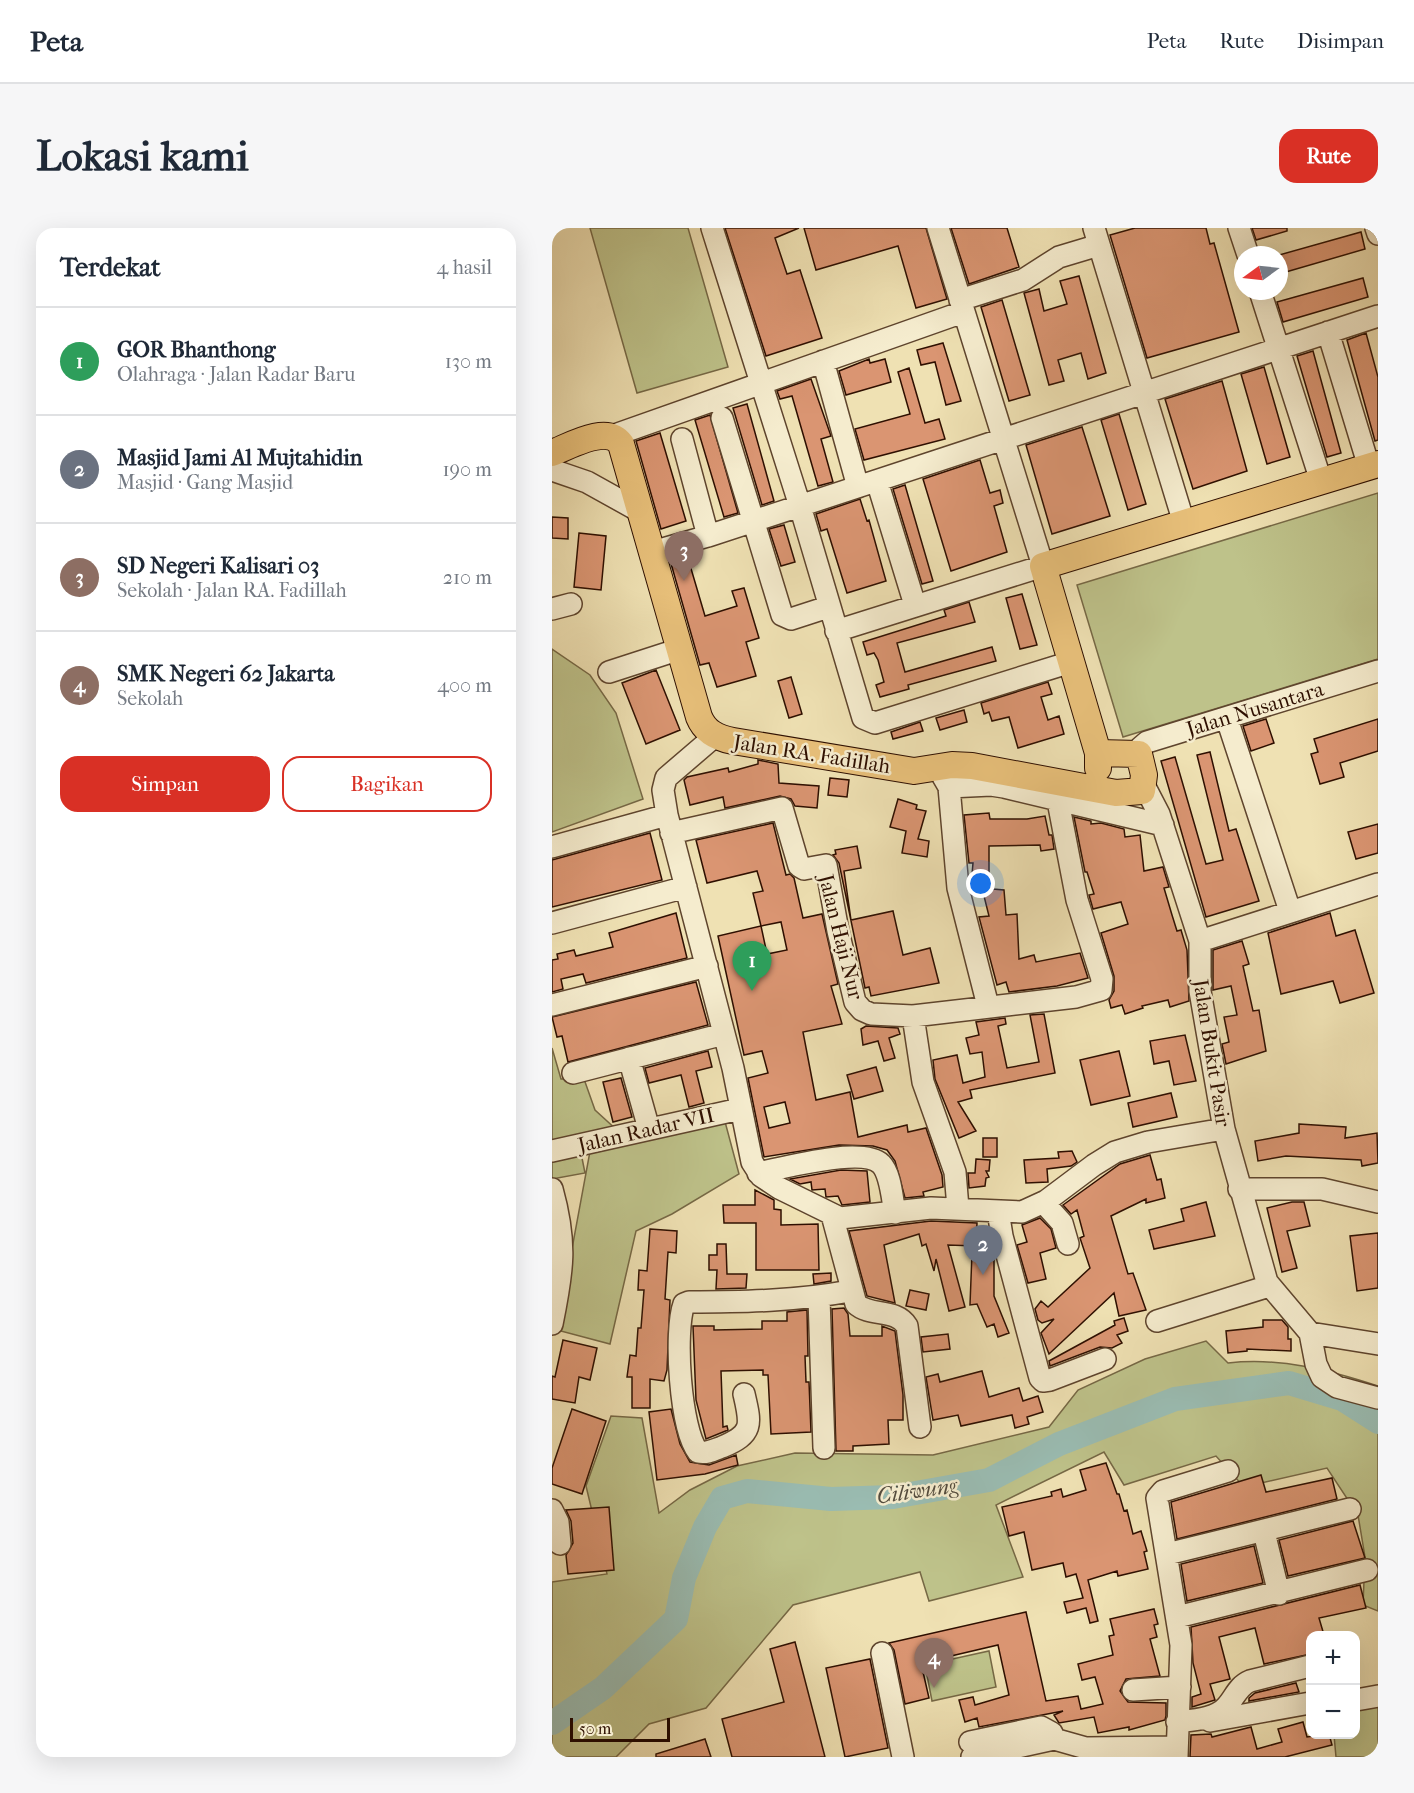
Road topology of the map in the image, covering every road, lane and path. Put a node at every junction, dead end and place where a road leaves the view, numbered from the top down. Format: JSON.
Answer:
{"nodes":[{"id":1,"x":712,"y":228,"type":"edge"},
{"id":2,"x":938,"y":228,"type":"edge"},
{"id":3,"x":1239,"y":228,"type":"edge"},
{"id":4,"x":1376,"y":228,"type":"edge"},
{"id":5,"x":1378,"y":234,"type":"edge"},
{"id":6,"x":1096,"y":236,"type":"edge"},
{"id":7,"x":1245,"y":246,"type":"edge"},
{"id":8,"x":1263,"y":300,"type":"edge"},
{"id":9,"x":962,"y":306,"type":"junction"},
{"id":10,"x":1378,"y":316,"type":"edge"},
{"id":11,"x":1328,"y":332,"type":"junction"},
{"id":12,"x":1278,"y":349,"type":"junction"},
{"id":13,"x":823,"y":361,"type":"junction"},
{"id":14,"x":760,"y":383,"type":"junction"},
{"id":15,"x":1145,"y":392,"type":"junction"},
{"id":16,"x":722,"y":418,"type":"dead end"},
{"id":17,"x":612,"y":436,"type":"junction"},
{"id":18,"x":682,"y":439,"type":"dead end"},
{"id":19,"x":1004,"y":439,"type":"junction"},
{"id":20,"x":552,"y":453,"type":"edge"},
{"id":21,"x":1374,"y":465,"type":"edge"},
{"id":22,"x":552,"y":470,"type":"edge"},
{"id":23,"x":1321,"y":481,"type":"junction"},
{"id":24,"x":868,"y":484,"type":"junction"},
{"id":25,"x":800,"y":506,"type":"junction"},
{"id":26,"x":641,"y":512,"type":"junction"},
{"id":27,"x":753,"y":521,"type":"junction"},
{"id":28,"x":1184,"y":523,"type":"junction"},
{"id":29,"x":708,"y":536,"type":"junction"},
{"id":30,"x":652,"y":552,"type":"junction"},
{"id":31,"x":1043,"y":566,"type":"junction"},
{"id":32,"x":915,"y":605,"type":"junction"},
{"id":33,"x":828,"y":607,"type":"junction"},
{"id":34,"x":836,"y":631,"type":"junction"},
{"id":35,"x":680,"y":649,"type":"junction"},
{"id":36,"x":1071,"y":662,"type":"junction"},
{"id":37,"x":1378,"y":671,"type":"edge"},
{"id":38,"x":609,"y":672,"type":"dead end"},
{"id":39,"x":1227,"y":719,"type":"junction"},
{"id":40,"x":715,"y":736,"type":"junction"},
{"id":41,"x":1098,"y":753,"type":"junction"},
{"id":42,"x":1139,"y":754,"type":"junction"},
{"id":43,"x":944,"y":778,"type":"junction"},
{"id":44,"x":1144,"y":785,"type":"junction"},
{"id":45,"x":1098,"y":790,"type":"junction"},
{"id":46,"x":1058,"y":801,"type":"junction"},
{"id":47,"x":669,"y":824,"type":"junction"},
{"id":48,"x":1163,"y":825,"type":"junction"},
{"id":49,"x":552,"y":847,"type":"edge"},
{"id":50,"x":1378,"y":884,"type":"edge"},
{"id":51,"x":686,"y":887,"type":"junction"},
{"id":52,"x":1290,"y":911,"type":"junction"},
{"id":53,"x":552,"y":923,"type":"edge"},
{"id":54,"x":1200,"y":941,"type":"junction"},
{"id":55,"x":707,"y":966,"type":"junction"},
{"id":56,"x":552,"y":1005,"type":"edge"},
{"id":57,"x":988,"y":1006,"type":"junction"},
{"id":58,"x":913,"y":1016,"type":"junction"},
{"id":59,"x":724,"y":1034,"type":"junction"},
{"id":60,"x":629,"y":1058,"type":"junction"},
{"id":61,"x":573,"y":1073,"type":"dead end"},
{"id":62,"x":740,"y":1109,"type":"junction"},
{"id":63,"x":649,"y":1129,"type":"junction"},
{"id":64,"x":1224,"y":1129,"type":"junction"},
{"id":65,"x":552,"y":1151,"type":"edge"},
{"id":66,"x":758,"y":1173,"type":"junction"},
{"id":67,"x":552,"y":1189,"type":"edge"},
{"id":68,"x":1239,"y":1189,"type":"junction"},
{"id":69,"x":1368,"y":1199,"type":"edge"},
{"id":70,"x":1044,"y":1203,"type":"junction"},
{"id":71,"x":958,"y":1208,"type":"junction"},
{"id":72,"x":998,"y":1211,"type":"junction"},
{"id":73,"x":896,"y":1213,"type":"junction"},
{"id":74,"x":1378,"y":1214,"type":"edge"},
{"id":75,"x":832,"y":1215,"type":"junction"},
{"id":76,"x":1068,"y":1244,"type":"dead end"},
{"id":77,"x":1269,"y":1286,"type":"junction"},
{"id":78,"x":850,"y":1291,"type":"junction"},
{"id":79,"x":819,"y":1298,"type":"junction"},
{"id":80,"x":1157,"y":1321,"type":"dead end"},
{"id":81,"x":552,"y":1324,"type":"edge"},
{"id":82,"x":1310,"y":1333,"type":"junction"},
{"id":83,"x":1378,"y":1344,"type":"edge"},
{"id":84,"x":1105,"y":1359,"type":"dead end"},
{"id":85,"x":744,"y":1394,"type":"dead end"},
{"id":86,"x":1378,"y":1398,"type":"edge"},
{"id":87,"x":920,"y":1427,"type":"dead end"},
{"id":88,"x":824,"y":1448,"type":"dead end"},
{"id":89,"x":1228,"y":1471,"type":"dead end"},
{"id":90,"x":1350,"y":1509,"type":"dead end"},
{"id":91,"x":552,"y":1510,"type":"edge"},
{"id":92,"x":1264,"y":1532,"type":"junction"},
{"id":93,"x":560,"y":1544,"type":"dead end"},
{"id":94,"x":1167,"y":1554,"type":"junction"},
{"id":95,"x":1367,"y":1570,"type":"dead end"},
{"id":96,"x":1279,"y":1593,"type":"junction"},
{"id":97,"x":1177,"y":1617,"type":"junction"},
{"id":98,"x":882,"y":1653,"type":"dead end"},
{"id":99,"x":1306,"y":1667,"type":"edge"},
{"id":100,"x":1180,"y":1687,"type":"junction"},
{"id":101,"x":1133,"y":1690,"type":"dead end"},
{"id":102,"x":1378,"y":1696,"type":"edge"},
{"id":103,"x":1360,"y":1699,"type":"edge"},
{"id":104,"x":1306,"y":1704,"type":"edge"},
{"id":105,"x":1176,"y":1738,"type":"edge"},
{"id":106,"x":1055,"y":1744,"type":"edge"},
{"id":107,"x":971,"y":1750,"type":"edge"},
{"id":108,"x":903,"y":1757,"type":"edge"}],
"edges":[{"from":1,"to":14,"type":"street"},
{"from":2,"to":9,"type":"street"},
{"from":3,"to":7,"type":"street"},
{"from":4,"to":5,"type":"street"},
{"from":6,"to":9,"type":"street"},
{"from":6,"to":15,"type":"street"},
{"from":8,"to":12,"type":"street"},
{"from":9,"to":13,"type":"street"},
{"from":9,"to":19,"type":"street"},
{"from":10,"to":11,"type":"street"},
{"from":11,"to":12,"type":"street"},
{"from":11,"to":21,"type":"street"},
{"from":12,"to":15,"type":"street"},
{"from":12,"to":23,"type":"street"},
{"from":13,"to":14,"type":"street"},
{"from":13,"to":24,"type":"street"},
{"from":14,"to":17,"type":"street"},
{"from":14,"to":25,"type":"street"},
{"from":15,"to":19,"type":"street"},
{"from":15,"to":28,"type":"street"},
{"from":16,"to":27,"type":"street"},
{"from":17,"to":20,"type":"main road"},
{"from":17,"to":26,"type":"main road","name":"Jalan RA. Fadillah"},
{"from":18,"to":29,"type":"street"},
{"from":19,"to":24,"type":"street"},
{"from":19,"to":31,"type":"street"},
{"from":21,"to":23,"type":"main road"},
{"from":22,"to":26,"type":"street"},
{"from":23,"to":28,"type":"main road"},
{"from":24,"to":25,"type":"street"},
{"from":24,"to":32,"type":"street"},
{"from":25,"to":27,"type":"street"},
{"from":25,"to":33,"type":"street"},
{"from":26,"to":30,"type":"main road","name":"Jalan RA. Fadillah"},
{"from":27,"to":29,"type":"street"},
{"from":27,"to":33,"type":"street"},
{"from":28,"to":31,"type":"main road"},
{"from":29,"to":30,"type":"street"},
{"from":30,"to":35,"type":"main road","name":"Jalan RA. Fadillah"},
{"from":31,"to":32,"type":"street"},
{"from":31,"to":36,"type":"main road"},
{"from":32,"to":34,"type":"street"},
{"from":33,"to":34,"type":"street"},
{"from":34,"to":36,"type":"street"},
{"from":35,"to":38,"type":"street"},
{"from":35,"to":40,"type":"main road","name":"Jalan RA. Fadillah"},
{"from":36,"to":41,"type":"main road"},
{"from":37,"to":39,"type":"street","name":"Jalan Nusantara"},
{"from":39,"to":42,"type":"street","name":"Jalan Nusantara"},
{"from":39,"to":52,"type":"street"},
{"from":40,"to":43,"type":"main road","name":"Jalan RA. Fadillah"},
{"from":40,"to":47,"type":"street"},
{"from":41,"to":42,"type":"main road"},
{"from":41,"to":45,"type":"main road"},
{"from":42,"to":44,"type":"main road"},
{"from":43,"to":45,"type":"main road","name":"Jalan RA. Fadillah"},
{"from":43,"to":46,"type":"street"},
{"from":43,"to":57,"type":"street"},
{"from":44,"to":45,"type":"main road","name":"Jalan RA. Fadillah"},
{"from":44,"to":48,"type":"street","name":"Jalan Bukit Pasir"},
{"from":46,"to":48,"type":"street"},
{"from":46,"to":57,"type":"street"},
{"from":47,"to":49,"type":"street"},
{"from":47,"to":51,"type":"street"},
{"from":47,"to":58,"type":"street","name":"Jalan Haji Nur"},
{"from":48,"to":54,"type":"street","name":"Jalan Bukit Pasir"},
{"from":50,"to":52,"type":"street"},
{"from":51,"to":53,"type":"street"},
{"from":51,"to":55,"type":"street"},
{"from":52,"to":54,"type":"street"},
{"from":54,"to":64,"type":"street","name":"Jalan Bukit Pasir"},
{"from":55,"to":56,"type":"street"},
{"from":55,"to":59,"type":"street"},
{"from":57,"to":58,"type":"street"},
{"from":58,"to":71,"type":"street"},
{"from":59,"to":60,"type":"street"},
{"from":59,"to":62,"type":"street"},
{"from":60,"to":61,"type":"street"},
{"from":60,"to":63,"type":"street"},
{"from":62,"to":63,"type":"street","name":"Jalan Radar VII"},
{"from":62,"to":66,"type":"street"},
{"from":63,"to":65,"type":"street","name":"Jalan Radar VII"},
{"from":64,"to":68,"type":"street","name":"Jalan Bukit Pasir"},
{"from":64,"to":70,"type":"street"},
{"from":66,"to":73,"type":"street"},
{"from":66,"to":75,"type":"street"},
{"from":67,"to":81,"type":"street"},
{"from":68,"to":69,"type":"street"},
{"from":68,"to":77,"type":"street","name":"Jalan Bukit Pasir"},
{"from":69,"to":74,"type":"street"},
{"from":70,"to":72,"type":"street"},
{"from":70,"to":76,"type":"street"},
{"from":71,"to":72,"type":"street"},
{"from":71,"to":73,"type":"street"},
{"from":72,"to":84,"type":"street"},
{"from":73,"to":75,"type":"street"},
{"from":75,"to":78,"type":"street"},
{"from":77,"to":80,"type":"street"},
{"from":77,"to":82,"type":"street"},
{"from":78,"to":79,"type":"street"},
{"from":78,"to":87,"type":"street"},
{"from":79,"to":85,"type":"street"},
{"from":79,"to":88,"type":"street"},
{"from":82,"to":83,"type":"street"},
{"from":82,"to":86,"type":"street"},
{"from":89,"to":94,"type":"street"},
{"from":90,"to":92,"type":"street"},
{"from":91,"to":93,"type":"street"},
{"from":92,"to":94,"type":"street"},
{"from":92,"to":96,"type":"street"},
{"from":94,"to":97,"type":"street"},
{"from":95,"to":96,"type":"street"},
{"from":96,"to":97,"type":"street"},
{"from":97,"to":100,"type":"street"},
{"from":98,"to":108,"type":"street"},
{"from":99,"to":105,"type":"street"},
{"from":100,"to":101,"type":"street"},
{"from":100,"to":105,"type":"street"},
{"from":102,"to":103,"type":"street"},
{"from":104,"to":105,"type":"street"},
{"from":105,"to":106,"type":"street"},
{"from":106,"to":107,"type":"street"}]}
